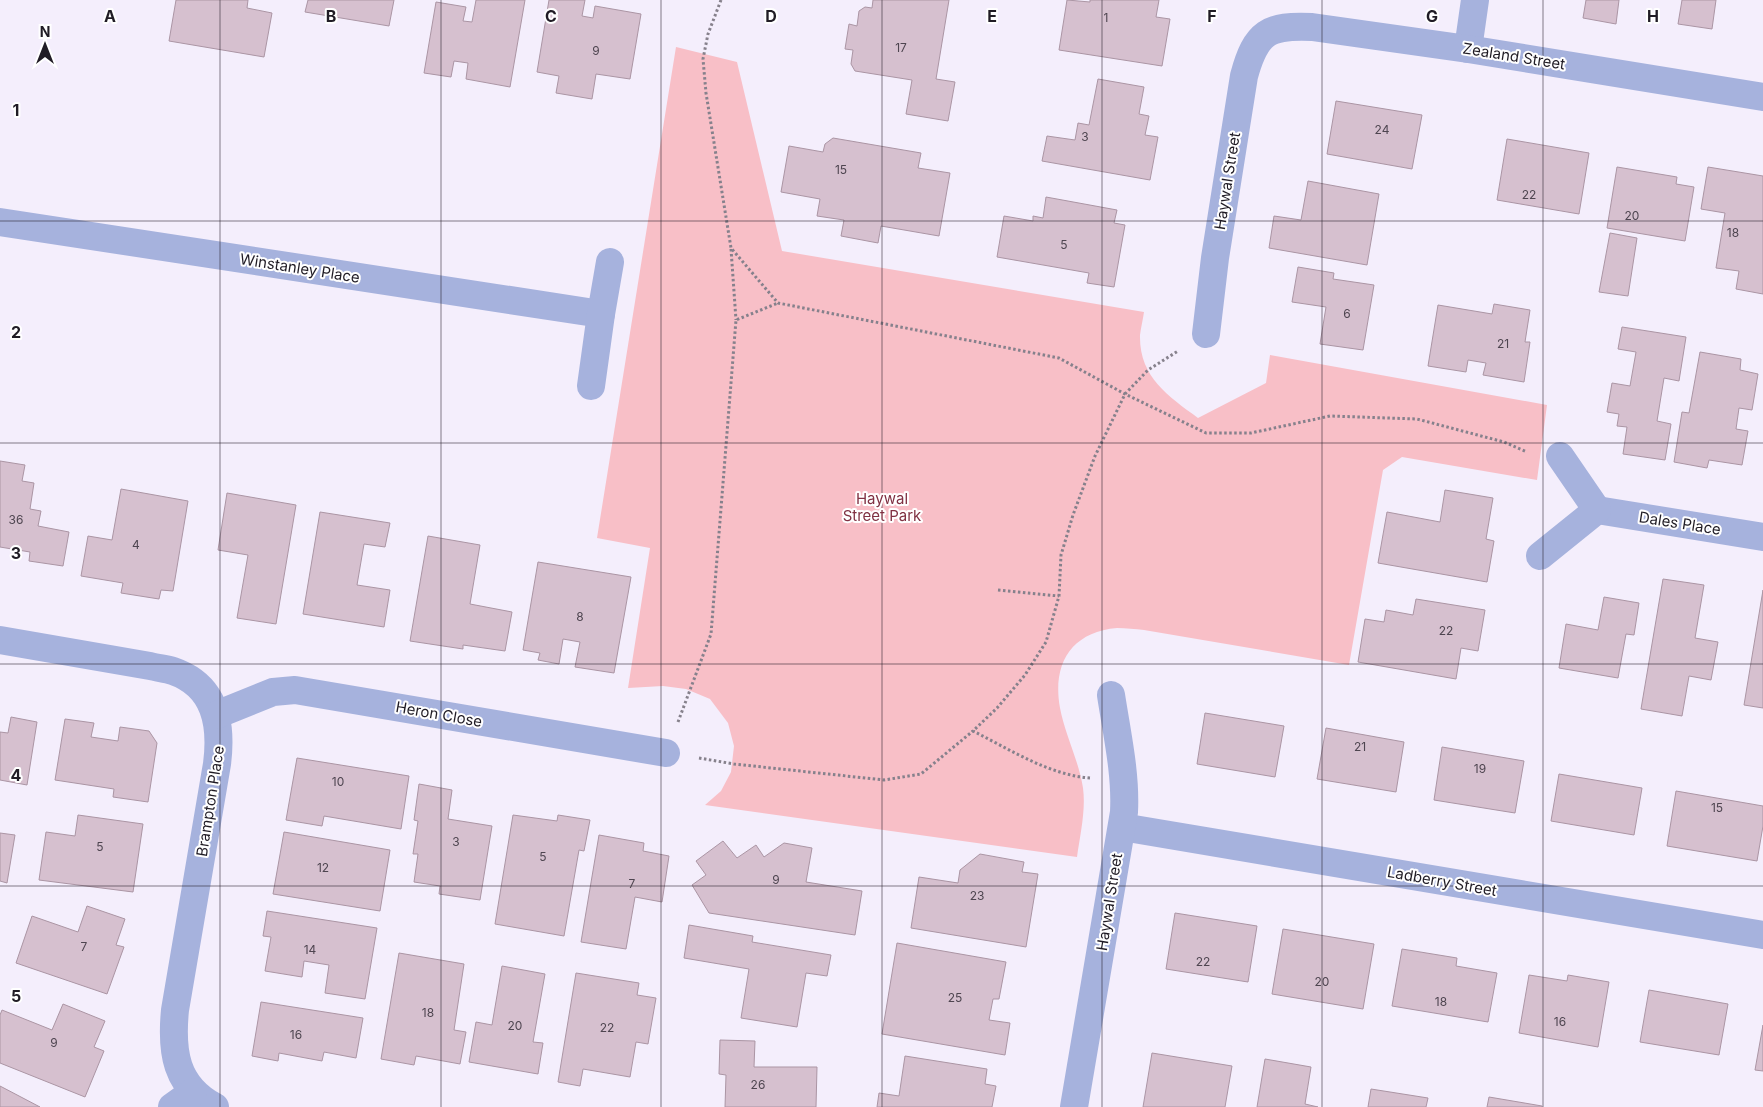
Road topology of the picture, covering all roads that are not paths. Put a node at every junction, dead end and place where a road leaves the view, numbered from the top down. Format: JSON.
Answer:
{"nodes":[{"id":1,"x":1475,"y":0,"type":"edge"},
{"id":2,"x":1265,"y":34,"type":"joint"},
{"id":3,"x":1468,"y":49,"type":"junction"},
{"id":4,"x":1763,"y":97,"type":"edge"},
{"id":5,"x":0,"y":222,"type":"edge"},
{"id":6,"x":610,"y":262,"type":"dead end"},
{"id":7,"x":600,"y":314,"type":"junction"},
{"id":8,"x":1206,"y":334,"type":"road end"},
{"id":9,"x":591,"y":386,"type":"dead end"},
{"id":10,"x":1560,"y":456,"type":"road end"},
{"id":11,"x":1597,"y":510,"type":"junction"},
{"id":12,"x":1763,"y":537,"type":"edge"},
{"id":13,"x":1540,"y":556,"type":"dead end"},
{"id":14,"x":0,"y":640,"type":"edge"},
{"id":15,"x":1111,"y":695,"type":"dead end"},
{"id":16,"x":216,"y":715,"type":"junction"},
{"id":17,"x":666,"y":753,"type":"road end"},
{"id":18,"x":1122,"y":827,"type":"junction"},
{"id":19,"x":1763,"y":935,"type":"edge"},
{"id":20,"x":183,"y":1099,"type":"edge"},
{"id":21,"x":215,"y":1107,"type":"edge"},
{"id":22,"x":1074,"y":1107,"type":"edge"}],
"edges":[{"from":1,"to":3,"type":"street"},
{"from":2,"to":3,"type":"street","name":"Zealand Street"},
{"from":2,"to":8,"type":"street","name":"Haywal Street"},
{"from":3,"to":4,"type":"street","name":"Zealand Street"},
{"from":5,"to":7,"type":"street","name":"Winstanley Place"},
{"from":6,"to":7,"type":"street"},
{"from":7,"to":9,"type":"street"},
{"from":10,"to":11,"type":"street"},
{"from":11,"to":12,"type":"street","name":"Dales Place"},
{"from":11,"to":13,"type":"street"},
{"from":14,"to":16,"type":"street","name":"Brampton Place"},
{"from":15,"to":18,"type":"street","name":"Haywal Street"},
{"from":16,"to":17,"type":"street","name":"Heron Close"},
{"from":16,"to":20,"type":"street","name":"Brampton Place"},
{"from":18,"to":19,"type":"street","name":"Ladberry Street"},
{"from":18,"to":22,"type":"street","name":"Haywal Street"},
{"from":20,"to":21,"type":"street","name":"Brampton Place"}]}
